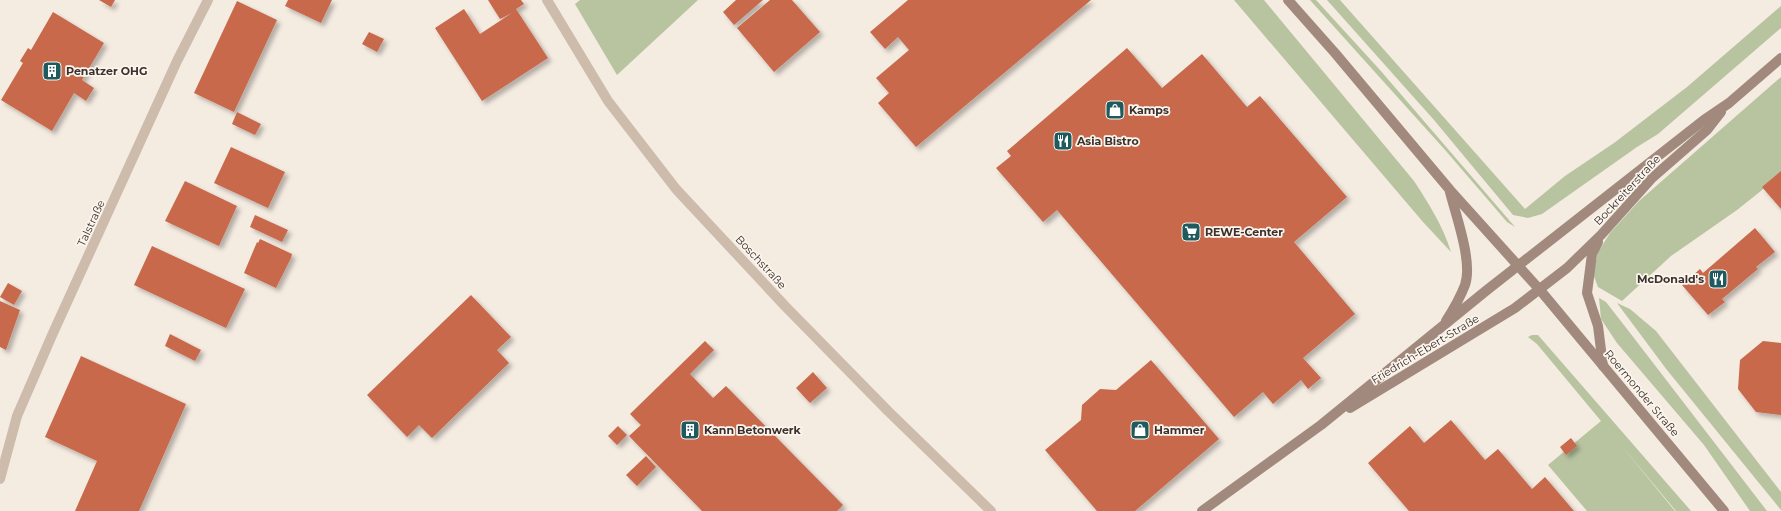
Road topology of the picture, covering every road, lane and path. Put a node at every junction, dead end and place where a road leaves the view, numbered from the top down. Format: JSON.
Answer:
{"nodes":[{"id":1,"x":208,"y":0,"type":"edge"},
{"id":2,"x":547,"y":0,"type":"edge"},
{"id":3,"x":1288,"y":0,"type":"edge"},
{"id":4,"x":1781,"y":58,"type":"edge"},
{"id":5,"x":1729,"y":103,"type":"junction"},
{"id":6,"x":1450,"y":190,"type":"junction"},
{"id":7,"x":1601,"y":235,"type":"junction"},
{"id":8,"x":1518,"y":266,"type":"junction"},
{"id":9,"x":1540,"y":290,"type":"junction"},
{"id":10,"x":1444,"y":325,"type":"junction"},
{"id":11,"x":1603,"y":366,"type":"junction"},
{"id":12,"x":1321,"y":425,"type":"junction"},
{"id":13,"x":2,"y":459,"type":"edge"},
{"id":14,"x":0,"y":479,"type":"edge"},
{"id":15,"x":991,"y":511,"type":"edge"},
{"id":16,"x":1202,"y":511,"type":"edge"},
{"id":17,"x":1724,"y":511,"type":"edge"}],
"edges":[{"from":1,"to":13,"type":"street","name":"Talstraße"},
{"from":2,"to":15,"type":"street","name":"Boschstraße"},
{"from":3,"to":6,"type":"main road","name":"Roermonder Straße"},
{"from":4,"to":5,"type":"main road","name":"Bockreiterstraße"},
{"from":5,"to":7,"type":"main road","name":"Bockreiterstraße"},
{"from":5,"to":8,"type":"main road","name":"Bockreiterstraße"},
{"from":6,"to":8,"type":"main road","name":"Roermonder Straße"},
{"from":6,"to":10,"type":"main road"},
{"from":7,"to":9,"type":"main road","name":"Bockreiterstraße"},
{"from":7,"to":11,"type":"main road"},
{"from":8,"to":9,"type":"main road","name":"Roermonder Straße"},
{"from":8,"to":10,"type":"main road","name":"Friedrich-Ebert-Straße"},
{"from":9,"to":11,"type":"main road","name":"Roermonder Straße"},
{"from":9,"to":12,"type":"main road","name":"Friedrich-Ebert-Straße"},
{"from":10,"to":12,"type":"main road","name":"Friedrich-Ebert-Straße"},
{"from":11,"to":17,"type":"main road","name":"Roermonder Straße"},
{"from":12,"to":16,"type":"main road","name":"Friedrich-Ebert-Straße"},
{"from":13,"to":14,"type":"street","name":"Talstraße"}]}
